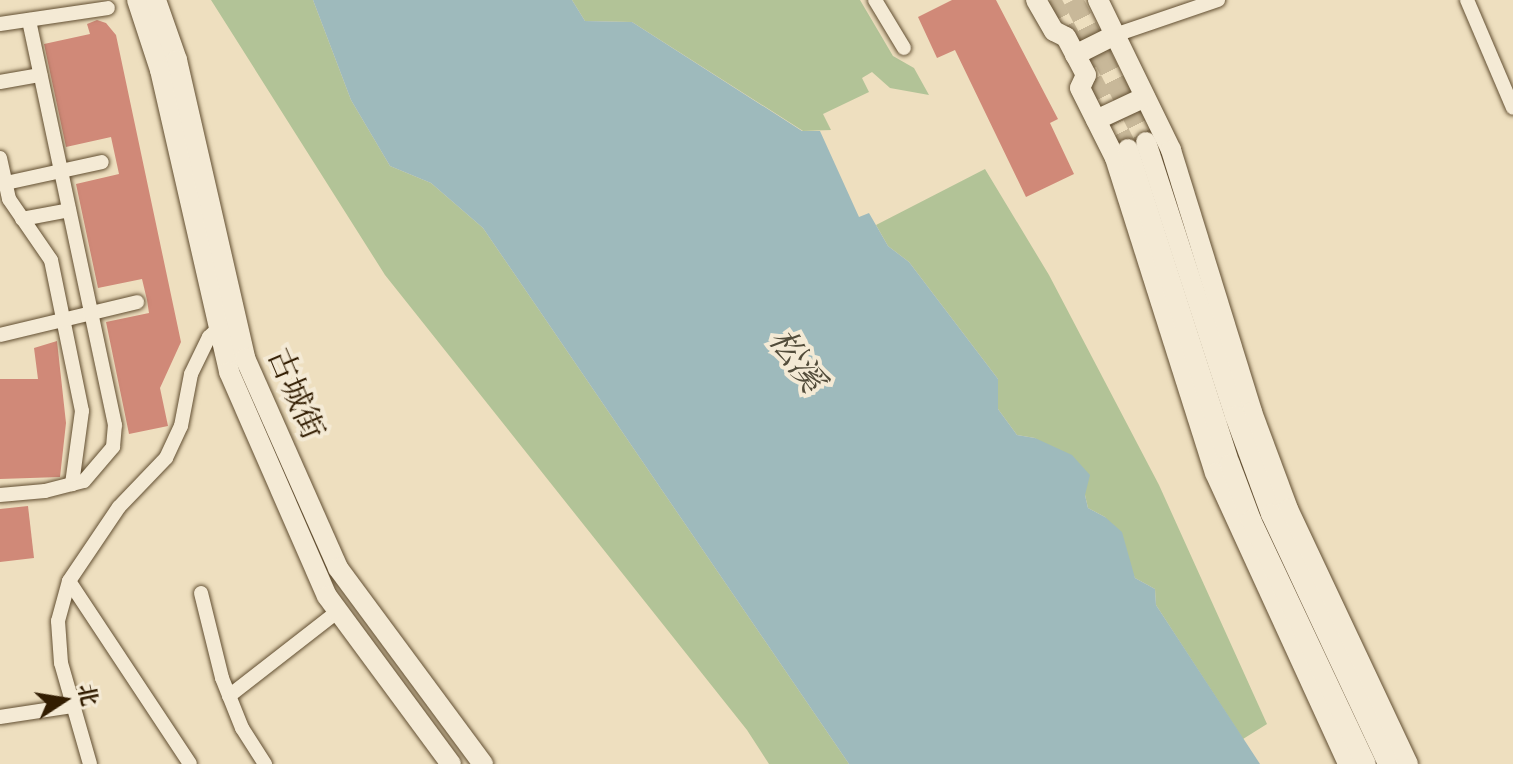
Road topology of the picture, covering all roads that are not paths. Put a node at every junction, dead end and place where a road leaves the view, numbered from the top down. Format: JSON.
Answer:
{"nodes":[{"id":1,"x":137,"y":0,"type":"edge"},
{"id":2,"x":156,"y":0,"type":"edge"},
{"id":3,"x":875,"y":0,"type":"edge"},
{"id":4,"x":1036,"y":0,"type":"edge"},
{"id":5,"x":1098,"y":0,"type":"edge"},
{"id":6,"x":1218,"y":0,"type":"edge"},
{"id":7,"x":1467,"y":0,"type":"edge"},
{"id":8,"x":108,"y":8,"type":"dead end"},
{"id":9,"x":29,"y":20,"type":"junction"},
{"id":10,"x":0,"y":24,"type":"edge"},
{"id":11,"x":1115,"y":35,"type":"junction"},
{"id":12,"x":904,"y":48,"type":"dead end"},
{"id":13,"x":1075,"y":55,"type":"junction"},
{"id":14,"x":40,"y":75,"type":"junction"},
{"id":15,"x":0,"y":82,"type":"edge"},
{"id":16,"x":1145,"y":97,"type":"junction"},
{"id":17,"x":1513,"y":108,"type":"edge"},
{"id":18,"x":1096,"y":120,"type":"junction"},
{"id":19,"x":0,"y":158,"type":"edge"},
{"id":20,"x":102,"y":162,"type":"dead end"},
{"id":21,"x":61,"y":171,"type":"junction"},
{"id":22,"x":6,"y":183,"type":"junction"},
{"id":23,"x":69,"y":210,"type":"junction"},
{"id":24,"x":22,"y":219,"type":"junction"},
{"id":25,"x":137,"y":302,"type":"dead end"},
{"id":26,"x":91,"y":313,"type":"junction"},
{"id":27,"x":63,"y":320,"type":"junction"},
{"id":28,"x":219,"y":328,"type":"junction"},
{"id":29,"x":0,"y":335,"type":"edge"},
{"id":30,"x":111,"y":405,"type":"junction"},
{"id":31,"x":82,"y":411,"type":"junction"},
{"id":32,"x":72,"y":484,"type":"junction"},
{"id":33,"x":0,"y":495,"type":"edge"},
{"id":34,"x":69,"y":581,"type":"junction"},
{"id":35,"x":201,"y":593,"type":"dead end"},
{"id":36,"x":338,"y":611,"type":"junction"},
{"id":37,"x":229,"y":696,"type":"junction"},
{"id":38,"x":72,"y":706,"type":"junction"},
{"id":39,"x":0,"y":717,"type":"edge"},
{"id":40,"x":90,"y":764,"type":"edge"},
{"id":41,"x":190,"y":764,"type":"edge"},
{"id":42,"x":265,"y":764,"type":"edge"},
{"id":43,"x":451,"y":764,"type":"edge"},
{"id":44,"x":483,"y":764,"type":"edge"},
{"id":45,"x":1348,"y":764,"type":"edge"},
{"id":46,"x":1366,"y":764,"type":"edge"},
{"id":47,"x":1388,"y":764,"type":"edge"},
{"id":48,"x":1408,"y":764,"type":"edge"}],
"edges":[{"from":1,"to":28,"type":"main road","name":"古城街"},
{"from":2,"to":44,"type":"main road","name":"古城街"},
{"from":3,"to":12,"type":"street"},
{"from":4,"to":13,"type":"main road"},
{"from":5,"to":11,"type":"main road"},
{"from":6,"to":11,"type":"street"},
{"from":7,"to":17,"type":"street"},
{"from":8,"to":9,"type":"street"},
{"from":9,"to":10,"type":"street"},
{"from":9,"to":14,"type":"street"},
{"from":11,"to":13,"type":"main road"},
{"from":11,"to":16,"type":"main road"},
{"from":13,"to":18,"type":"main road"},
{"from":14,"to":15,"type":"street"},
{"from":14,"to":21,"type":"street"},
{"from":16,"to":18,"type":"main road"},
{"from":16,"to":48,"type":"main road"},
{"from":18,"to":45,"type":"main road"},
{"from":19,"to":22,"type":"street"},
{"from":20,"to":21,"type":"street"},
{"from":21,"to":22,"type":"street"},
{"from":21,"to":23,"type":"street"},
{"from":22,"to":24,"type":"street"},
{"from":23,"to":24,"type":"street"},
{"from":23,"to":26,"type":"street"},
{"from":24,"to":27,"type":"street"},
{"from":25,"to":26,"type":"street"},
{"from":26,"to":27,"type":"street"},
{"from":26,"to":30,"type":"street"},
{"from":27,"to":29,"type":"street"},
{"from":27,"to":31,"type":"street"},
{"from":28,"to":34,"type":"street"},
{"from":28,"to":36,"type":"main road","name":"古城街"},
{"from":30,"to":31,"type":"street"},
{"from":30,"to":32,"type":"street"},
{"from":31,"to":32,"type":"street"},
{"from":32,"to":33,"type":"street"},
{"from":34,"to":38,"type":"street"},
{"from":34,"to":41,"type":"street"},
{"from":35,"to":37,"type":"street"},
{"from":36,"to":37,"type":"street"},
{"from":36,"to":43,"type":"main road","name":"古城街"},
{"from":37,"to":42,"type":"street"},
{"from":38,"to":39,"type":"street"},
{"from":38,"to":40,"type":"street"},
{"from":46,"to":47,"type":"main road"}]}
